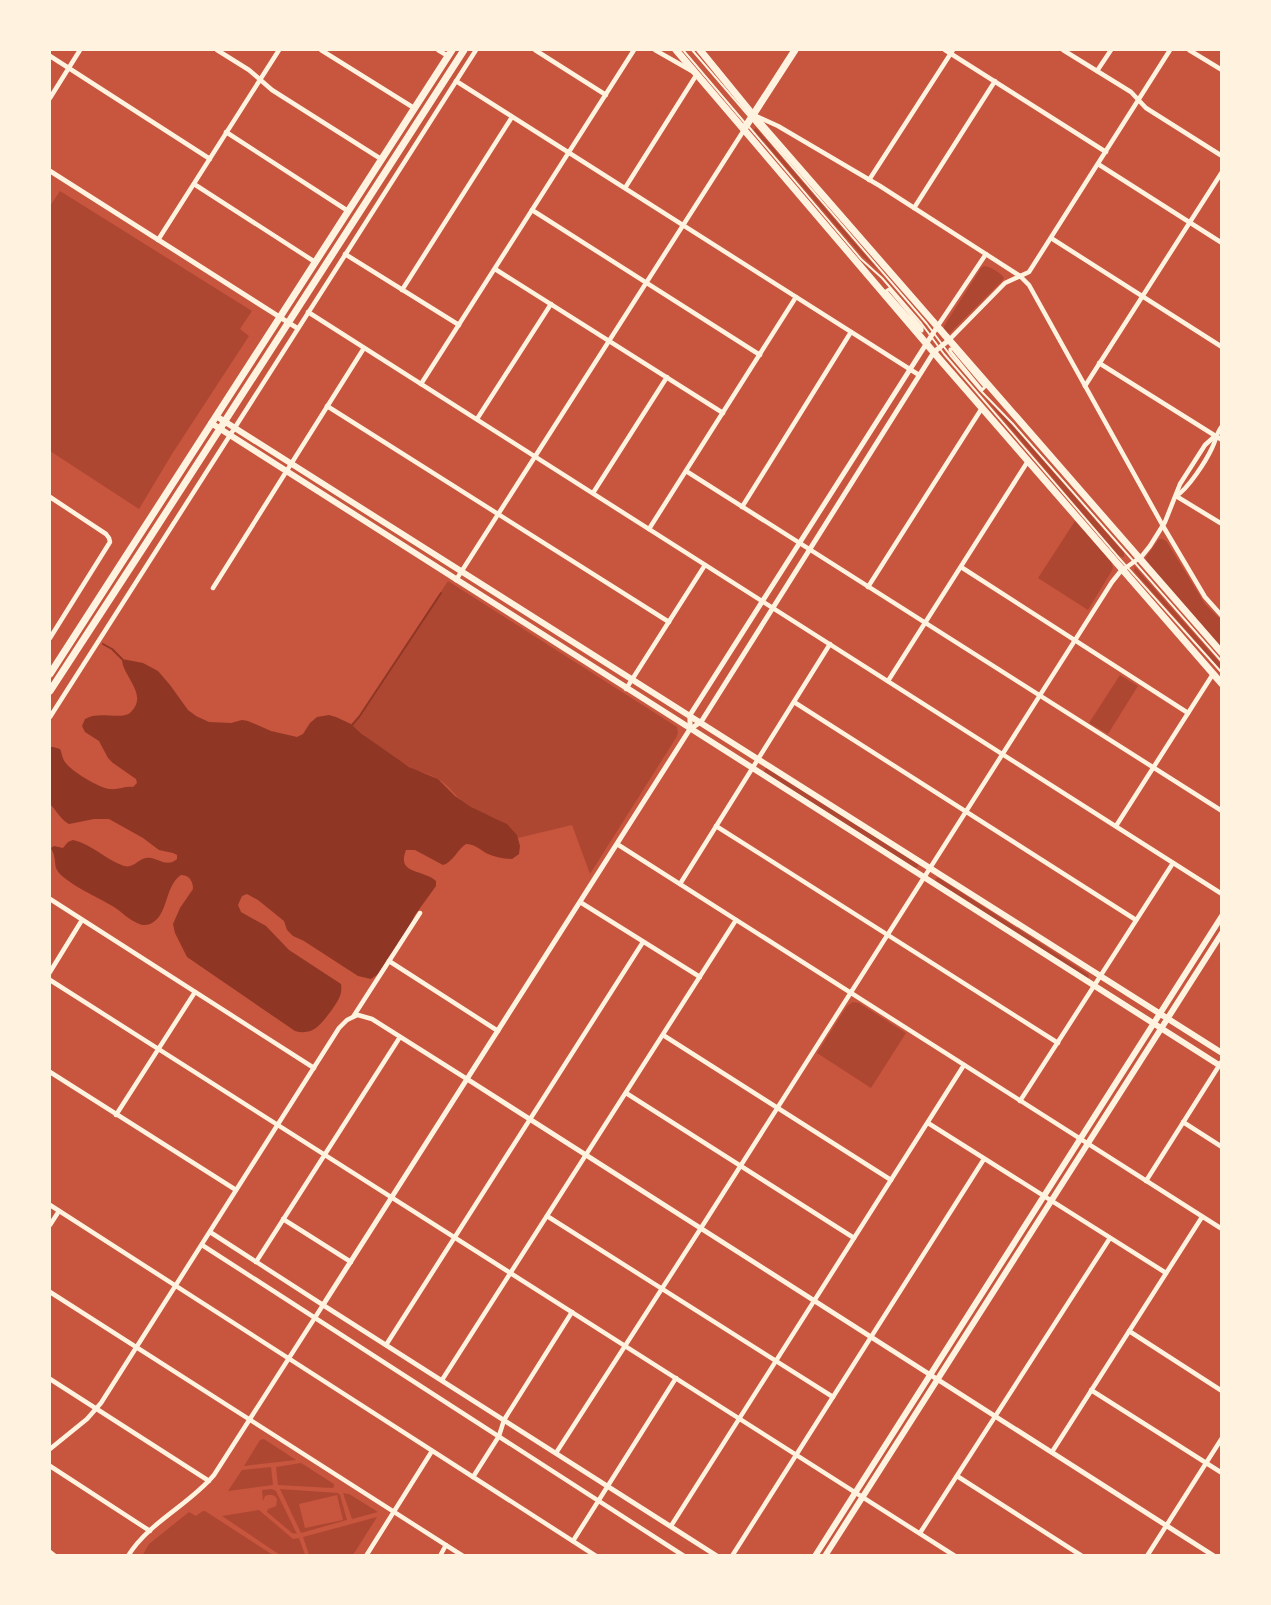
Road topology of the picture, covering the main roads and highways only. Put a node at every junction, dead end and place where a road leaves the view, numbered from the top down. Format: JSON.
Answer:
{"nodes":[{"id":1,"x":464,"y":50,"type":"edge"},
{"id":2,"x":676,"y":50,"type":"edge"},
{"id":3,"x":699,"y":50,"type":"edge"},
{"id":4,"x":795,"y":50,"type":"edge"},
{"id":5,"x":449,"y":53,"type":"edge"},
{"id":6,"x":749,"y":122,"type":"junction"},
{"id":7,"x":932,"y":335,"type":"junction"},
{"id":8,"x":941,"y":346,"type":"junction"},
{"id":9,"x":216,"y":416,"type":"junction"},
{"id":10,"x":225,"y":421,"type":"junction"},
{"id":11,"x":211,"y":423,"type":"junction"},
{"id":12,"x":220,"y":429,"type":"junction"},
{"id":13,"x":1221,"y":653,"type":"edge"},
{"id":14,"x":1217,"y":673,"type":"edge"},
{"id":15,"x":50,"y":674,"type":"edge"},
{"id":16,"x":1221,"y":684,"type":"edge"},
{"id":17,"x":50,"y":691,"type":"edge"},
{"id":18,"x":1221,"y":916,"type":"edge"},
{"id":19,"x":1221,"y":933,"type":"edge"},
{"id":20,"x":1159,"y":1013,"type":"junction"},
{"id":21,"x":1167,"y":1018,"type":"junction"},
{"id":22,"x":1152,"y":1023,"type":"junction"},
{"id":23,"x":1160,"y":1029,"type":"junction"},
{"id":24,"x":1221,"y":1053,"type":"edge"},
{"id":25,"x":1220,"y":1065,"type":"edge"},
{"id":26,"x":815,"y":1556,"type":"edge"},
{"id":27,"x":825,"y":1556,"type":"edge"}],
"edges":[{"from":1,"to":10,"type":"main road"},
{"from":2,"to":6,"type":"main road"},
{"from":3,"to":6,"type":"main road"},
{"from":4,"to":6,"type":"main road"},
{"from":5,"to":9,"type":"main road"},
{"from":6,"to":7,"type":"main road"},
{"from":6,"to":7,"type":"main road"},
{"from":7,"to":8,"type":"main road"},
{"from":7,"to":8,"type":"main road"},
{"from":8,"to":13,"type":"main road"},
{"from":8,"to":14,"type":"main road"},
{"from":9,"to":10,"type":"main road"},
{"from":9,"to":11,"type":"main road"},
{"from":10,"to":12,"type":"main road"},
{"from":10,"to":20,"type":"main road"},
{"from":11,"to":12,"type":"main road"},
{"from":11,"to":15,"type":"main road"},
{"from":12,"to":17,"type":"main road"},
{"from":12,"to":22,"type":"main road"},
{"from":14,"to":16,"type":"main road"},
{"from":18,"to":20,"type":"main road"},
{"from":19,"to":21,"type":"main road"},
{"from":20,"to":21,"type":"main road"},
{"from":20,"to":22,"type":"main road"},
{"from":21,"to":23,"type":"main road"},
{"from":21,"to":24,"type":"main road"},
{"from":22,"to":23,"type":"main road"},
{"from":22,"to":26,"type":"main road"},
{"from":23,"to":25,"type":"main road"},
{"from":23,"to":27,"type":"main road"}]}
